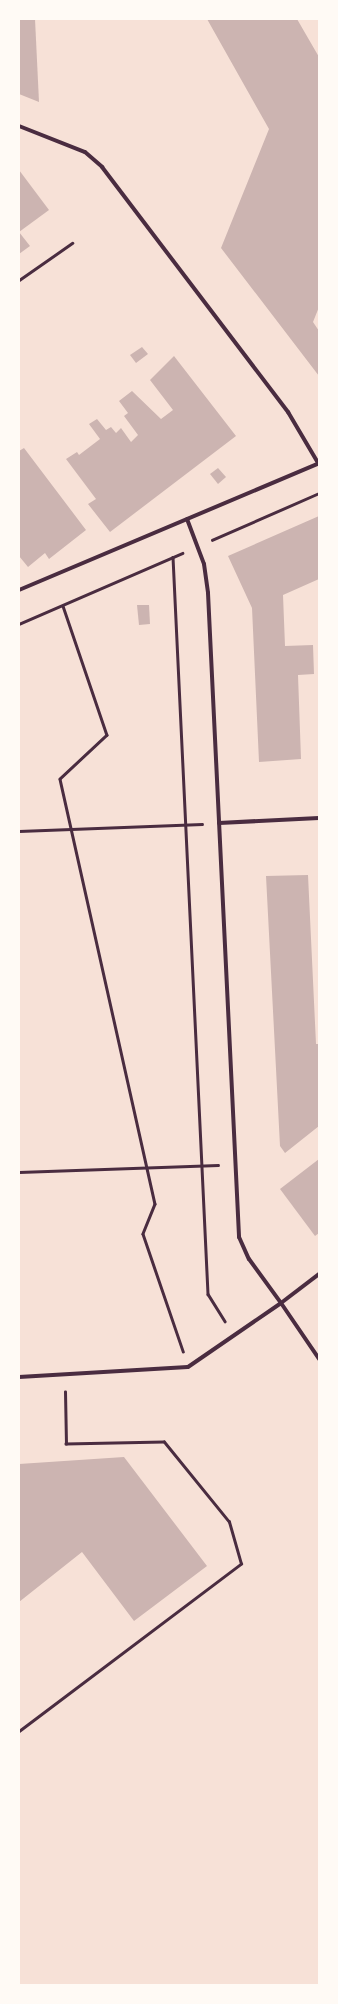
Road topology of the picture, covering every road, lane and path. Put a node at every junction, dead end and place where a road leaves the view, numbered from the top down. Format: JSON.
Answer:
{"nodes":[{"id":1,"x":19,"y":126,"type":"edge"},
{"id":2,"x":72,"y":243,"type":"dead end"},
{"id":3,"x":19,"y":280,"type":"edge"},
{"id":4,"x":318,"y":463,"type":"edge"},
{"id":5,"x":319,"y":493,"type":"edge"},
{"id":6,"x":187,"y":519,"type":"junction"},
{"id":7,"x":198,"y":546,"type":"junction"},
{"id":8,"x":173,"y":557,"type":"junction"},
{"id":9,"x":19,"y":590,"type":"edge"},
{"id":10,"x":63,"y":606,"type":"junction"},
{"id":11,"x":19,"y":624,"type":"edge"},
{"id":12,"x":319,"y":818,"type":"edge"},
{"id":13,"x":219,"y":823,"type":"junction"},
{"id":14,"x":188,"y":824,"type":"junction"},
{"id":15,"x":70,"y":829,"type":"junction"},
{"id":16,"x":19,"y":831,"type":"edge"},
{"id":17,"x":235,"y":1164,"type":"junction"},
{"id":18,"x":205,"y":1165,"type":"junction"},
{"id":19,"x":144,"y":1167,"type":"junction"},
{"id":20,"x":19,"y":1172,"type":"edge"},
{"id":21,"x":319,"y":1274,"type":"edge"},
{"id":22,"x":281,"y":1302,"type":"junction"},
{"id":23,"x":234,"y":1336,"type":"junction"},
{"id":24,"x":319,"y":1359,"type":"edge"},
{"id":25,"x":188,"y":1367,"type":"junction"},
{"id":26,"x":65,"y":1375,"type":"junction"},
{"id":27,"x":19,"y":1378,"type":"edge"},
{"id":28,"x":19,"y":1731,"type":"edge"}],
"edges":[{"from":1,"to":4,"type":"street"},
{"from":2,"to":3,"type":"lane"},
{"from":4,"to":6,"type":"street"},
{"from":5,"to":7,"type":"path"},
{"from":6,"to":7,"type":"street"},
{"from":6,"to":9,"type":"street"},
{"from":7,"to":8,"type":"path"},
{"from":7,"to":13,"type":"street"},
{"from":8,"to":10,"type":"path"},
{"from":8,"to":14,"type":"path"},
{"from":10,"to":11,"type":"path"},
{"from":10,"to":15,"type":"path"},
{"from":12,"to":13,"type":"street"},
{"from":13,"to":14,"type":"path"},
{"from":13,"to":17,"type":"street"},
{"from":14,"to":15,"type":"path"},
{"from":14,"to":18,"type":"path"},
{"from":15,"to":16,"type":"path"},
{"from":15,"to":19,"type":"path"},
{"from":17,"to":18,"type":"path"},
{"from":17,"to":22,"type":"street"},
{"from":18,"to":19,"type":"path"},
{"from":18,"to":23,"type":"path"},
{"from":19,"to":20,"type":"path"},
{"from":19,"to":25,"type":"path"},
{"from":21,"to":22,"type":"street"},
{"from":22,"to":23,"type":"street"},
{"from":22,"to":24,"type":"street"},
{"from":23,"to":25,"type":"street"},
{"from":25,"to":26,"type":"street"},
{"from":26,"to":27,"type":"street"},
{"from":26,"to":28,"type":"path"}]}
